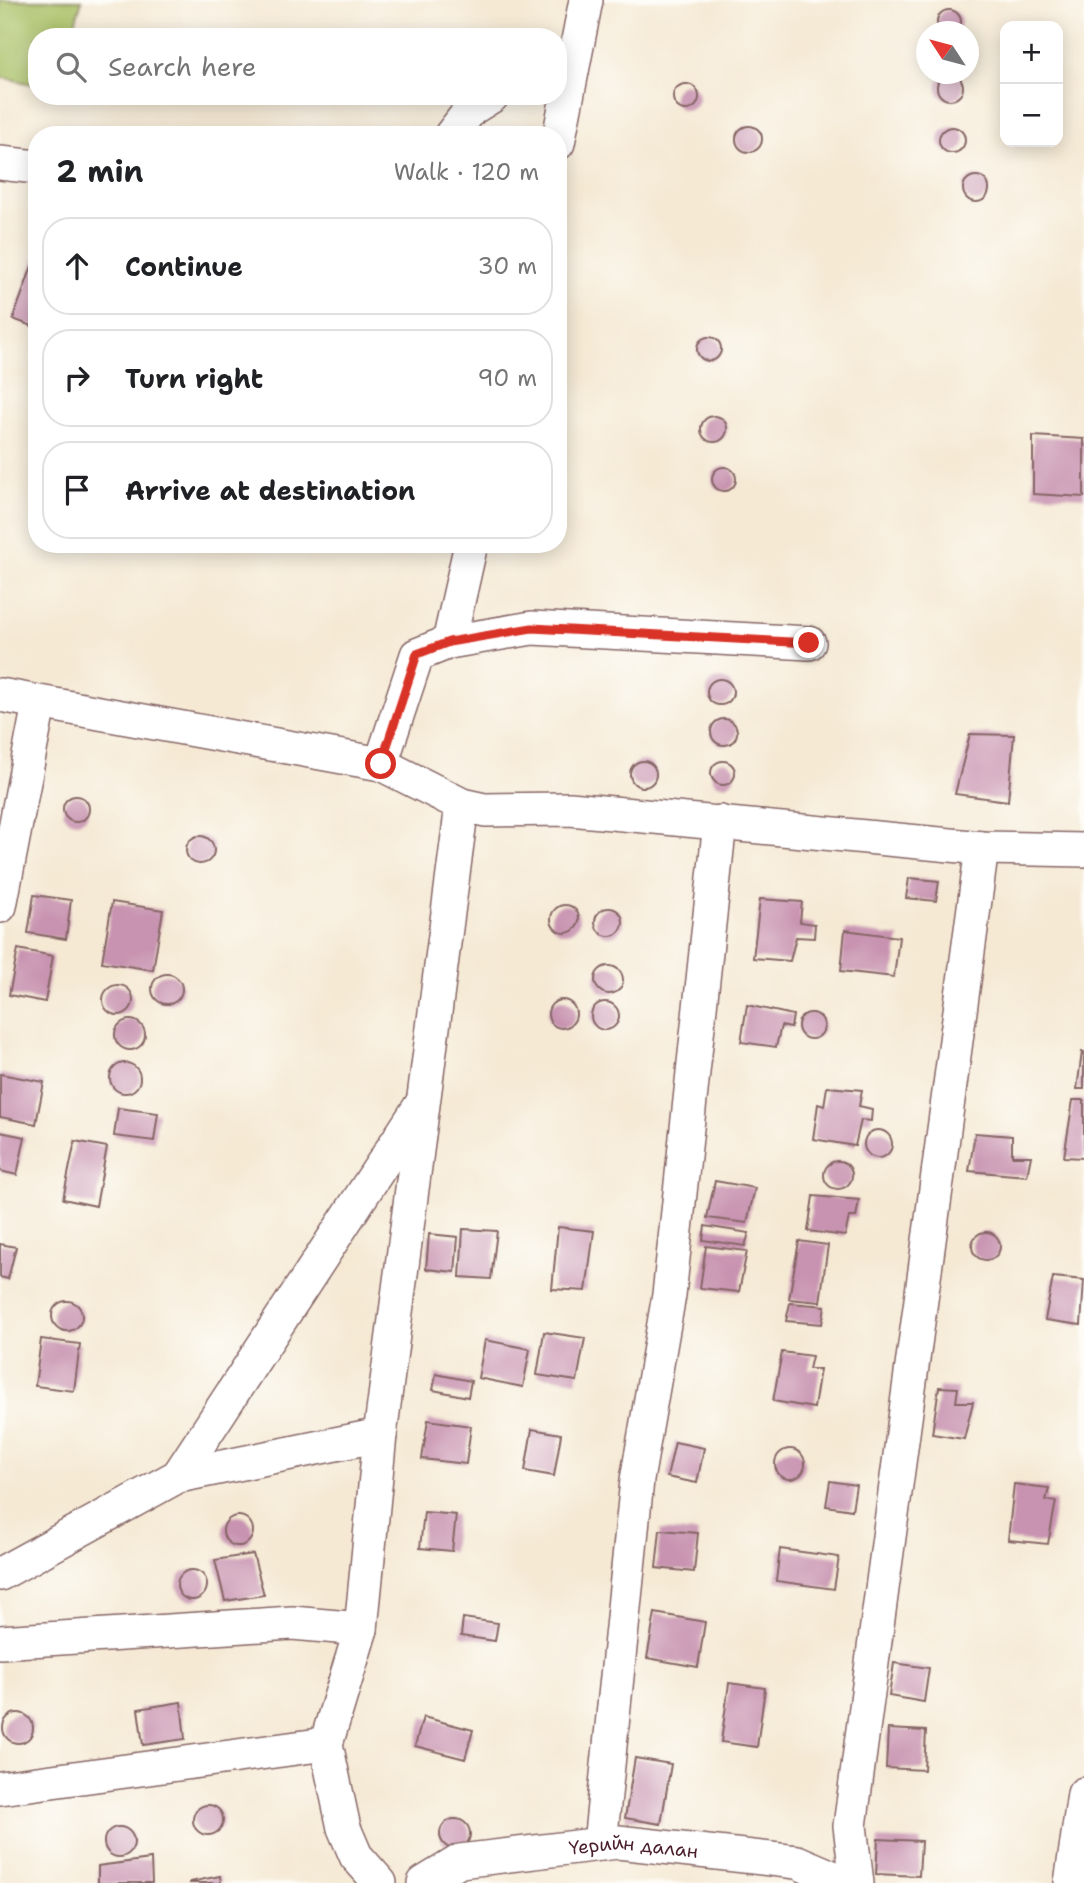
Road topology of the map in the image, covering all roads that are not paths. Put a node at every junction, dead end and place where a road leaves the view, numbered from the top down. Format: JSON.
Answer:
{"nodes":[{"id":1,"x":586,"y":0,"type":"edge"},
{"id":2,"x":568,"y":49,"type":"edge"},
{"id":3,"x":477,"y":105,"type":"edge"},
{"id":4,"x":562,"y":105,"type":"edge"},
{"id":5,"x":458,"y":126,"type":"edge"},
{"id":6,"x":560,"y":126,"type":"edge"},
{"id":7,"x":0,"y":163,"type":"edge"},
{"id":8,"x":28,"y":166,"type":"edge"},
{"id":9,"x":469,"y":553,"type":"edge"},
{"id":10,"x":449,"y":642,"type":"junction"},
{"id":11,"x":809,"y":643,"type":"dead end"},
{"id":12,"x":0,"y":695,"type":"edge"},
{"id":13,"x":39,"y":704,"type":"junction"},
{"id":14,"x":381,"y":764,"type":"junction"},
{"id":15,"x":462,"y":805,"type":"junction"},
{"id":16,"x":720,"y":822,"type":"junction"},
{"id":17,"x":982,"y":848,"type":"junction"},
{"id":18,"x":1084,"y":850,"type":"edge"},
{"id":19,"x":0,"y":906,"type":"edge"},
{"id":20,"x":426,"y":1097,"type":"junction"},
{"id":21,"x":380,"y":1435,"type":"junction"},
{"id":22,"x":178,"y":1476,"type":"junction"},
{"id":23,"x":0,"y":1574,"type":"edge"},
{"id":24,"x":362,"y":1629,"type":"junction"},
{"id":25,"x":0,"y":1642,"type":"edge"},
{"id":26,"x":326,"y":1744,"type":"junction"},
{"id":27,"x":0,"y":1788,"type":"edge"},
{"id":28,"x":1084,"y":1794,"type":"edge"},
{"id":29,"x":600,"y":1844,"type":"junction"},
{"id":30,"x":380,"y":1883,"type":"edge"},
{"id":31,"x":424,"y":1883,"type":"edge"},
{"id":32,"x":846,"y":1883,"type":"edge"},
{"id":33,"x":857,"y":1883,"type":"edge"},
{"id":34,"x":1071,"y":1883,"type":"edge"}],
"edges":[{"from":1,"to":2,"type":"street"},
{"from":3,"to":5,"type":"street"},
{"from":4,"to":6,"type":"street"},
{"from":7,"to":8,"type":"street"},
{"from":9,"to":10,"type":"street"},
{"from":10,"to":11,"type":"street"},
{"from":10,"to":14,"type":"street"},
{"from":12,"to":13,"type":"street"},
{"from":13,"to":14,"type":"street"},
{"from":13,"to":19,"type":"street"},
{"from":14,"to":15,"type":"street"},
{"from":15,"to":16,"type":"street"},
{"from":15,"to":20,"type":"street"},
{"from":16,"to":17,"type":"street"},
{"from":16,"to":29,"type":"street"},
{"from":17,"to":18,"type":"street"},
{"from":17,"to":33,"type":"street"},
{"from":20,"to":21,"type":"street"},
{"from":20,"to":22,"type":"street"},
{"from":21,"to":22,"type":"street"},
{"from":21,"to":24,"type":"street"},
{"from":22,"to":23,"type":"street"},
{"from":24,"to":25,"type":"street"},
{"from":24,"to":26,"type":"street"},
{"from":26,"to":27,"type":"street"},
{"from":26,"to":30,"type":"street"},
{"from":28,"to":34,"type":"street"},
{"from":29,"to":31,"type":"street","name":"Үерийн далан"},
{"from":29,"to":32,"type":"street","name":"Үерийн далан"}]}
